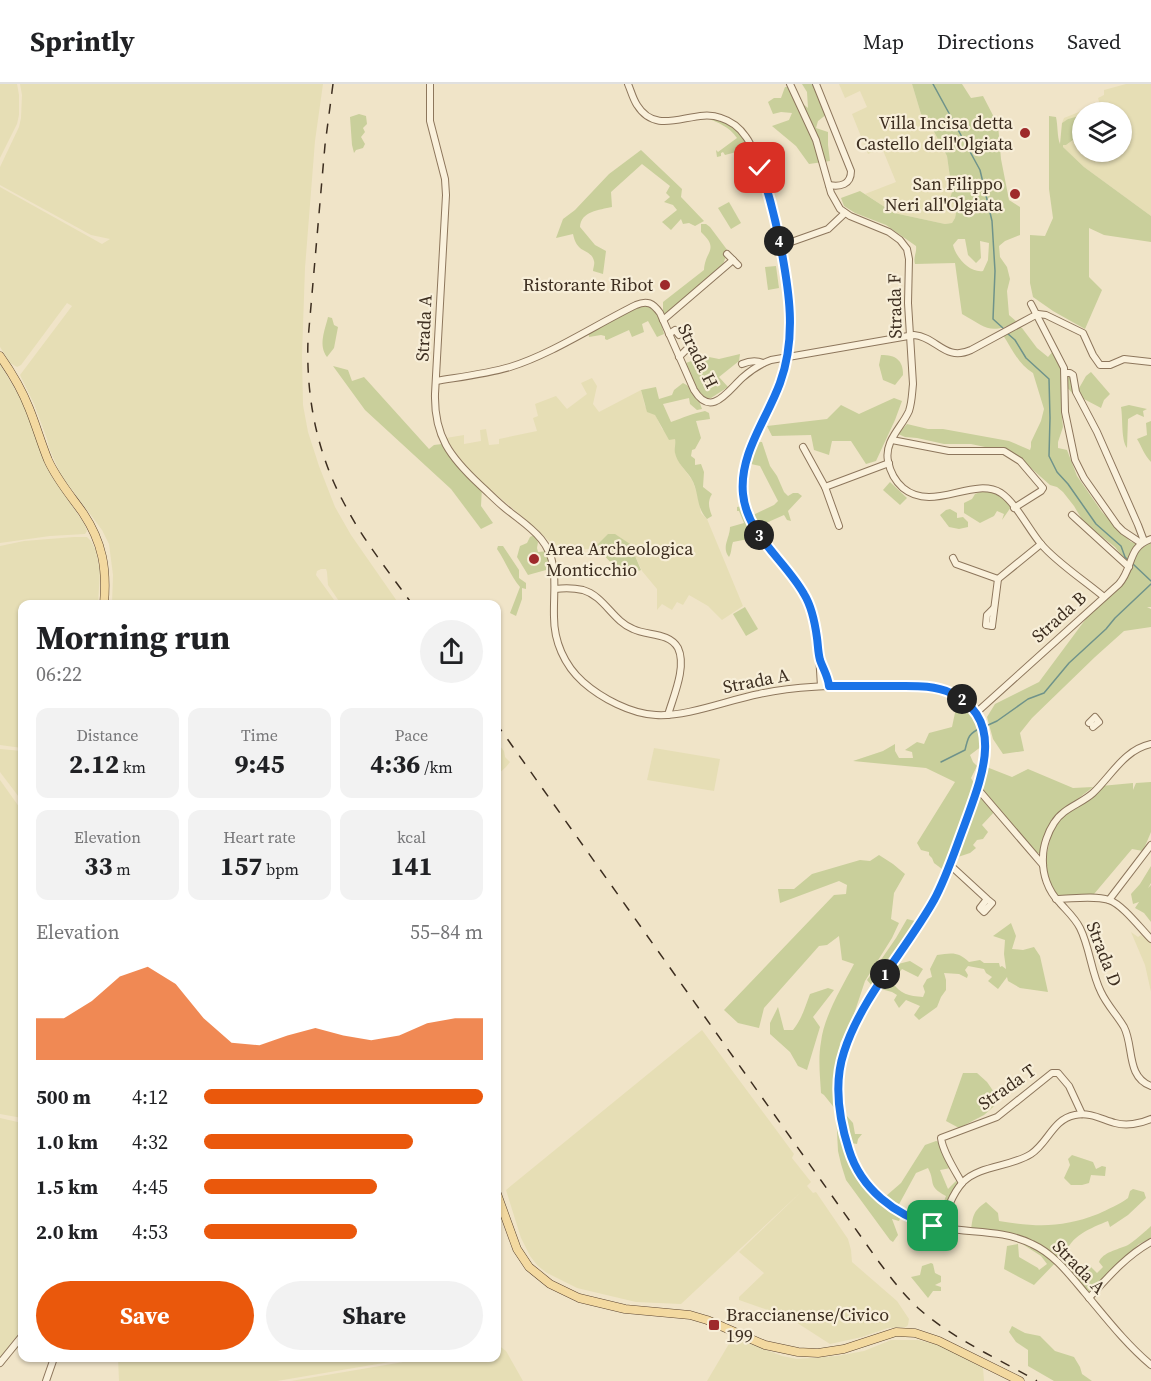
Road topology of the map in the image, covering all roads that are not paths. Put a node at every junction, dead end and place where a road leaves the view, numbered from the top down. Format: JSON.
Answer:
{"nodes":[{"id":1,"x":430,"y":84,"type":"edge"},
{"id":2,"x":628,"y":84,"type":"edge"},
{"id":3,"x":790,"y":84,"type":"edge"},
{"id":4,"x":816,"y":84,"type":"edge"},
{"id":5,"x":829,"y":185,"type":"junction"},
{"id":6,"x":845,"y":213,"type":"junction"},
{"id":7,"x":780,"y":246,"type":"junction"},
{"id":8,"x":727,"y":254,"type":"dead end"},
{"id":9,"x":1031,"y":304,"type":"dead end"},
{"id":10,"x":1036,"y":315,"type":"junction"},
{"id":11,"x":663,"y":320,"type":"junction"},
{"id":12,"x":1059,"y":321,"type":"junction"},
{"id":13,"x":1044,"y":329,"type":"junction"},
{"id":14,"x":669,"y":334,"type":"junction"},
{"id":15,"x":679,"y":335,"type":"dead end"},
{"id":16,"x":910,"y":335,"type":"junction"},
{"id":17,"x":686,"y":350,"type":"dead end"},
{"id":18,"x":0,"y":356,"type":"edge"},
{"id":19,"x":679,"y":357,"type":"junction"},
{"id":20,"x":787,"y":357,"type":"junction"},
{"id":21,"x":1151,"y":362,"type":"edge"},
{"id":22,"x":763,"y":363,"type":"junction"},
{"id":23,"x":742,"y":364,"type":"dead end"},
{"id":24,"x":1065,"y":373,"type":"junction"},
{"id":25,"x":436,"y":381,"type":"junction"},
{"id":26,"x":892,"y":440,"type":"junction"},
{"id":27,"x":803,"y":447,"type":"dead end"},
{"id":28,"x":889,"y":463,"type":"junction"},
{"id":29,"x":825,"y":487,"type":"junction"},
{"id":30,"x":1014,"y":508,"type":"junction"},
{"id":31,"x":1072,"y":515,"type":"dead end"},
{"id":32,"x":839,"y":526,"type":"dead end"},
{"id":33,"x":1145,"y":541,"type":"edge"},
{"id":34,"x":1041,"y":544,"type":"junction"},
{"id":35,"x":953,"y":558,"type":"dead end"},
{"id":36,"x":1130,"y":564,"type":"junction"},
{"id":37,"x":998,"y":579,"type":"junction"},
{"id":38,"x":555,"y":589,"type":"junction"},
{"id":39,"x":1104,"y":597,"type":"junction"},
{"id":40,"x":105,"y":600,"type":"edge"},
{"id":41,"x":994,"y":609,"type":"dead end"},
{"id":42,"x":819,"y":659,"type":"junction"},
{"id":43,"x":821,"y":686,"type":"junction"},
{"id":44,"x":829,"y":686,"type":"junction"},
{"id":45,"x":977,"y":712,"type":"junction"},
{"id":46,"x":668,"y":715,"type":"junction"},
{"id":47,"x":1151,"y":744,"type":"edge"},
{"id":48,"x":977,"y":788,"type":"junction"},
{"id":49,"x":1151,"y":840,"type":"edge"},
{"id":50,"x":1149,"y":847,"type":"edge"},
{"id":51,"x":950,"y":865,"type":"junction"},
{"id":52,"x":1043,"y":866,"type":"junction"},
{"id":53,"x":987,"y":899,"type":"dead end"},
{"id":54,"x":1056,"y":899,"type":"junction"},
{"id":55,"x":1109,"y":900,"type":"junction"},
{"id":56,"x":1151,"y":939,"type":"edge"},
{"id":57,"x":1151,"y":1086,"type":"edge"},
{"id":58,"x":1082,"y":1114,"type":"junction"},
{"id":59,"x":1151,"y":1119,"type":"edge"},
{"id":60,"x":962,"y":1183,"type":"junction"},
{"id":61,"x":501,"y":1204,"type":"edge"},
{"id":62,"x":941,"y":1228,"type":"junction"},
{"id":63,"x":1151,"y":1242,"type":"edge"},
{"id":64,"x":1089,"y":1298,"type":"junction"},
{"id":65,"x":18,"y":1341,"type":"edge"},
{"id":66,"x":53,"y":1362,"type":"edge"},
{"id":67,"x":0,"y":1363,"type":"edge"},
{"id":68,"x":1151,"y":1365,"type":"edge"},
{"id":69,"x":46,"y":1381,"type":"edge"},
{"id":70,"x":1020,"y":1381,"type":"edge"}],
"edges":[{"from":1,"to":25,"type":"street","name":"Strada A"},
{"from":2,"to":7,"type":"street"},
{"from":3,"to":5,"type":"street"},
{"from":4,"to":5,"type":"street"},
{"from":5,"to":6,"type":"street"},
{"from":6,"to":7,"type":"street"},
{"from":6,"to":16,"type":"street","name":"Strada F"},
{"from":7,"to":20,"type":"street"},
{"from":8,"to":11,"type":"street"},
{"from":9,"to":10,"type":"street"},
{"from":10,"to":12,"type":"street"},
{"from":10,"to":13,"type":"street"},
{"from":10,"to":16,"type":"street"},
{"from":11,"to":14,"type":"street","name":"Strada H"},
{"from":11,"to":25,"type":"street","name":"Strada H"},
{"from":12,"to":13,"type":"street"},
{"from":12,"to":21,"type":"street"},
{"from":13,"to":24,"type":"street"},
{"from":14,"to":15,"type":"street"},
{"from":14,"to":19,"type":"street","name":"Strada H"},
{"from":16,"to":20,"type":"street","name":"Strada H"},
{"from":16,"to":26,"type":"street","name":"Strada F"},
{"from":17,"to":19,"type":"street"},
{"from":18,"to":40,"type":"main road"},
{"from":19,"to":22,"type":"street","name":"Strada H"},
{"from":20,"to":22,"type":"street","name":"Strada H"},
{"from":20,"to":42,"type":"street"},
{"from":22,"to":23,"type":"street"},
{"from":24,"to":33,"type":"street"},
{"from":24,"to":33,"type":"street"},
{"from":25,"to":38,"type":"street","name":"Strada A"},
{"from":26,"to":28,"type":"street","name":"Strada F"},
{"from":26,"to":30,"type":"street"},
{"from":27,"to":29,"type":"street"},
{"from":28,"to":29,"type":"street"},
{"from":28,"to":30,"type":"street"},
{"from":29,"to":32,"type":"street"},
{"from":30,"to":34,"type":"street"},
{"from":31,"to":36,"type":"street"},
{"from":33,"to":36,"type":"street","name":"Strada B"},
{"from":34,"to":37,"type":"street"},
{"from":34,"to":39,"type":"street"},
{"from":35,"to":37,"type":"street"},
{"from":36,"to":39,"type":"street","name":"Strada B"},
{"from":37,"to":41,"type":"street"},
{"from":38,"to":46,"type":"street","name":"Strada A"},
{"from":38,"to":46,"type":"street"},
{"from":39,"to":45,"type":"street","name":"Strada B"},
{"from":42,"to":43,"type":"street"},
{"from":42,"to":44,"type":"street"},
{"from":43,"to":44,"type":"street","name":"Strada A"},
{"from":43,"to":46,"type":"street","name":"Strada A"},
{"from":44,"to":45,"type":"street","name":"Strada A"},
{"from":45,"to":48,"type":"street","name":"Strada A"},
{"from":47,"to":52,"type":"street","name":"Strada D"},
{"from":48,"to":51,"type":"street","name":"Strada A"},
{"from":48,"to":52,"type":"street","name":"Strada D"},
{"from":49,"to":50,"type":"street"},
{"from":50,"to":55,"type":"street"},
{"from":51,"to":53,"type":"street"},
{"from":51,"to":62,"type":"street","name":"Strada A"},
{"from":52,"to":54,"type":"street","name":"Strada D"},
{"from":54,"to":55,"type":"street"},
{"from":54,"to":57,"type":"street","name":"Strada D"},
{"from":55,"to":56,"type":"street"},
{"from":58,"to":59,"type":"street"},
{"from":58,"to":60,"type":"street"},
{"from":58,"to":60,"type":"street","name":"Strada T"},
{"from":60,"to":62,"type":"street"},
{"from":61,"to":70,"type":"main road"},
{"from":62,"to":64,"type":"street","name":"Strada A"},
{"from":63,"to":64,"type":"street"},
{"from":64,"to":68,"type":"street","name":"Strada A"},
{"from":65,"to":67,"type":"street"},
{"from":66,"to":69,"type":"street"}]}
